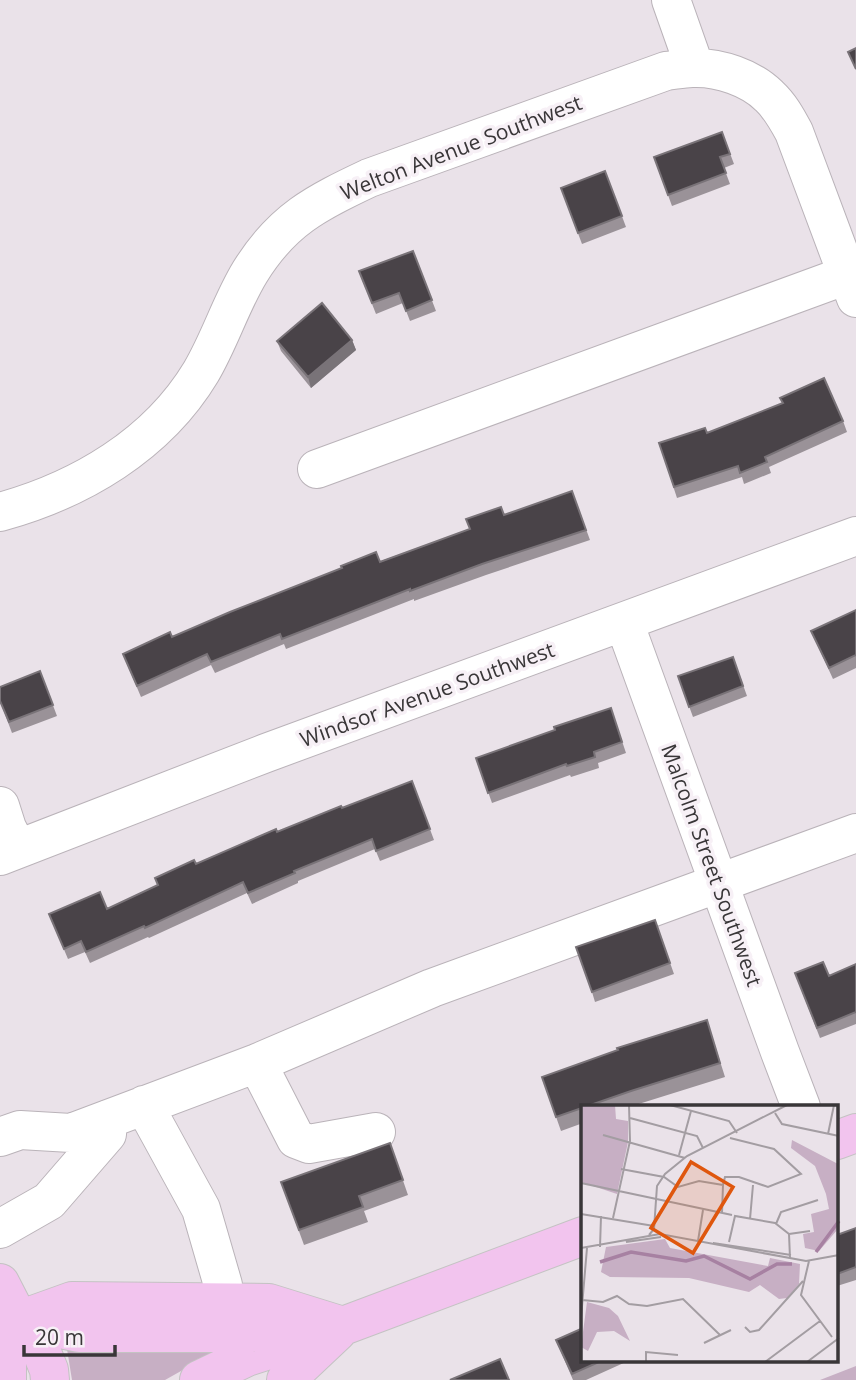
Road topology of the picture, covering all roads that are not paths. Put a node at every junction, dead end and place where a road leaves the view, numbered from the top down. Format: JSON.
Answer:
{"nodes":[{"id":1,"x":671,"y":0,"type":"edge"},
{"id":2,"x":695,"y":68,"type":"junction"},
{"id":3,"x":851,"y":287,"type":"edge"},
{"id":4,"x":317,"y":469,"type":"dead end"},
{"id":5,"x":0,"y":512,"type":"edge"},
{"id":6,"x":856,"y":536,"type":"edge"},
{"id":7,"x":624,"y":622,"type":"junction"},
{"id":8,"x":0,"y":806,"type":"edge"},
{"id":9,"x":856,"y":833,"type":"edge"},
{"id":10,"x":9,"y":853,"type":"edge"},
{"id":11,"x":719,"y":882,"type":"junction"},
{"id":12,"x":257,"y":1063,"type":"junction"},
{"id":13,"x":144,"y":1105,"type":"junction"},
{"id":14,"x":801,"y":1105,"type":"edge"},
{"id":15,"x":108,"y":1119,"type":"junction"},
{"id":16,"x":376,"y":1132,"type":"dead end"},
{"id":17,"x":856,"y":1133,"type":"edge"},
{"id":18,"x":0,"y":1137,"type":"edge"},
{"id":19,"x":838,"y":1140,"type":"edge"},
{"id":20,"x":0,"y":1229,"type":"edge"},
{"id":21,"x":581,"y":1237,"type":"edge"},
{"id":22,"x":0,"y":1283,"type":"edge"},
{"id":23,"x":223,"y":1302,"type":"junction"},
{"id":24,"x":9,"y":1323,"type":"edge"},
{"id":25,"x":343,"y":1326,"type":"junction"},
{"id":26,"x":7,"y":1380,"type":"edge"},
{"id":27,"x":50,"y":1380,"type":"edge"},
{"id":28,"x":199,"y":1380,"type":"edge"},
{"id":29,"x":286,"y":1380,"type":"edge"}],
"edges":[{"from":1,"to":2,"type":"street"},
{"from":2,"to":3,"type":"street","name":"Welton Avenue Southwest"},
{"from":2,"to":5,"type":"street","name":"Welton Avenue Southwest"},
{"from":3,"to":4,"type":"street"},
{"from":6,"to":7,"type":"street","name":"Windsor Avenue Southwest"},
{"from":7,"to":10,"type":"street","name":"Windsor Avenue Southwest"},
{"from":7,"to":11,"type":"street","name":"Malcolm Street Southwest"},
{"from":8,"to":10,"type":"street"},
{"from":9,"to":11,"type":"street"},
{"from":11,"to":12,"type":"street"},
{"from":11,"to":14,"type":"street","name":"Malcolm Street Southwest"},
{"from":12,"to":13,"type":"street"},
{"from":12,"to":16,"type":"street"},
{"from":13,"to":15,"type":"street"},
{"from":13,"to":23,"type":"street"},
{"from":15,"to":18,"type":"street"},
{"from":15,"to":20,"type":"street"},
{"from":17,"to":19,"type":"main road"},
{"from":21,"to":25,"type":"main road"},
{"from":22,"to":24,"type":"main road"},
{"from":23,"to":24,"type":"main road"},
{"from":23,"to":25,"type":"main road"},
{"from":24,"to":25,"type":"main road"},
{"from":24,"to":26,"type":"main road"},
{"from":24,"to":27,"type":"main road"},
{"from":25,"to":28,"type":"main road"},
{"from":25,"to":29,"type":"main road"}]}
